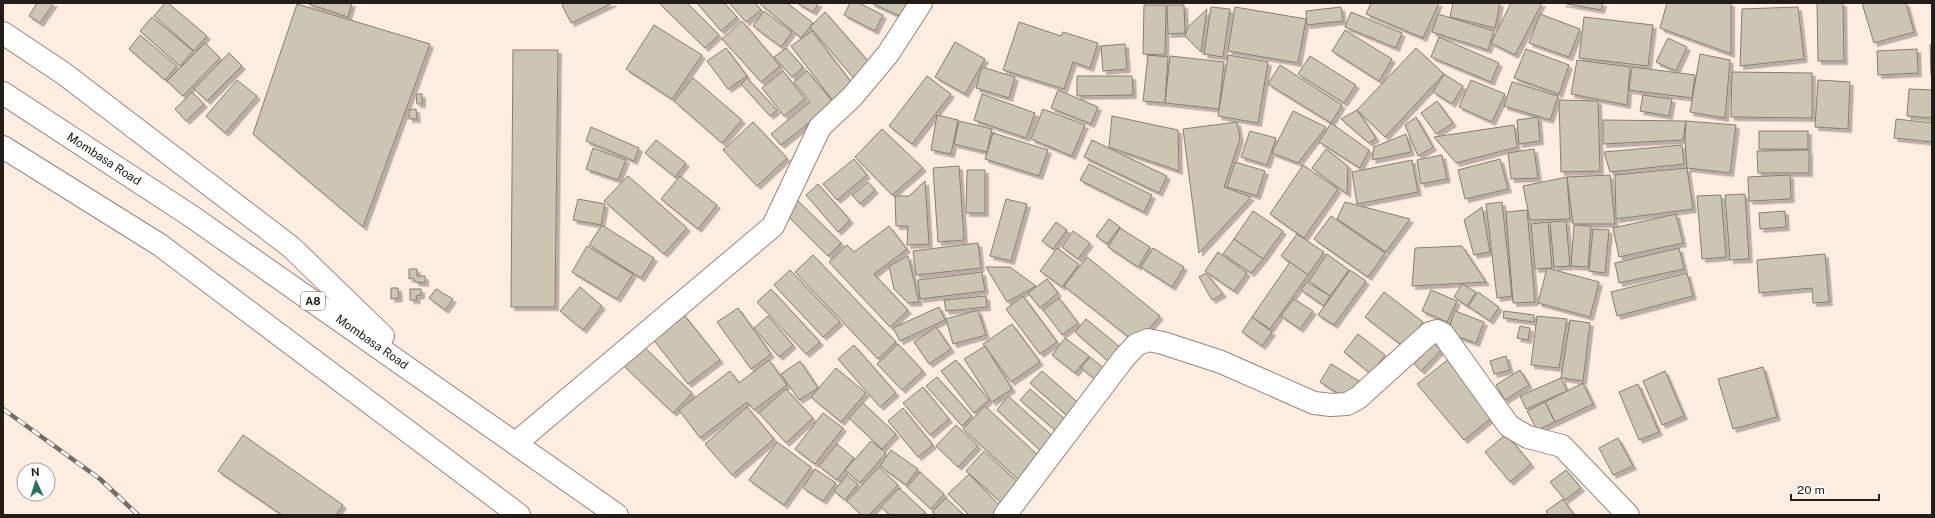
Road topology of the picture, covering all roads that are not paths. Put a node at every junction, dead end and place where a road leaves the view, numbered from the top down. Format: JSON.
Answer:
{"nodes":[{"id":1,"x":921,"y":3,"type":"edge"},
{"id":2,"x":3,"y":33,"type":"edge"},
{"id":3,"x":3,"y":94,"type":"edge"},
{"id":4,"x":3,"y":147,"type":"edge"},
{"id":5,"x":430,"y":382,"type":"junction"},
{"id":6,"x":516,"y":443,"type":"junction"},
{"id":7,"x":519,"y":515,"type":"edge"},
{"id":8,"x":617,"y":515,"type":"edge"},
{"id":9,"x":1005,"y":515,"type":"edge"},
{"id":10,"x":1628,"y":515,"type":"edge"}],
"edges":[{"from":1,"to":6,"type":"main road"},
{"from":2,"to":5,"type":"main road"},
{"from":3,"to":5,"type":"main road","name":"Mombasa Road","number":"A8"},
{"from":4,"to":7,"type":"main road"},
{"from":5,"to":6,"type":"main road","name":"Mombasa Road","number":"A8"},
{"from":6,"to":8,"type":"main road","name":"Mombasa Road","number":"A8"},
{"from":9,"to":10,"type":"main road"}]}
